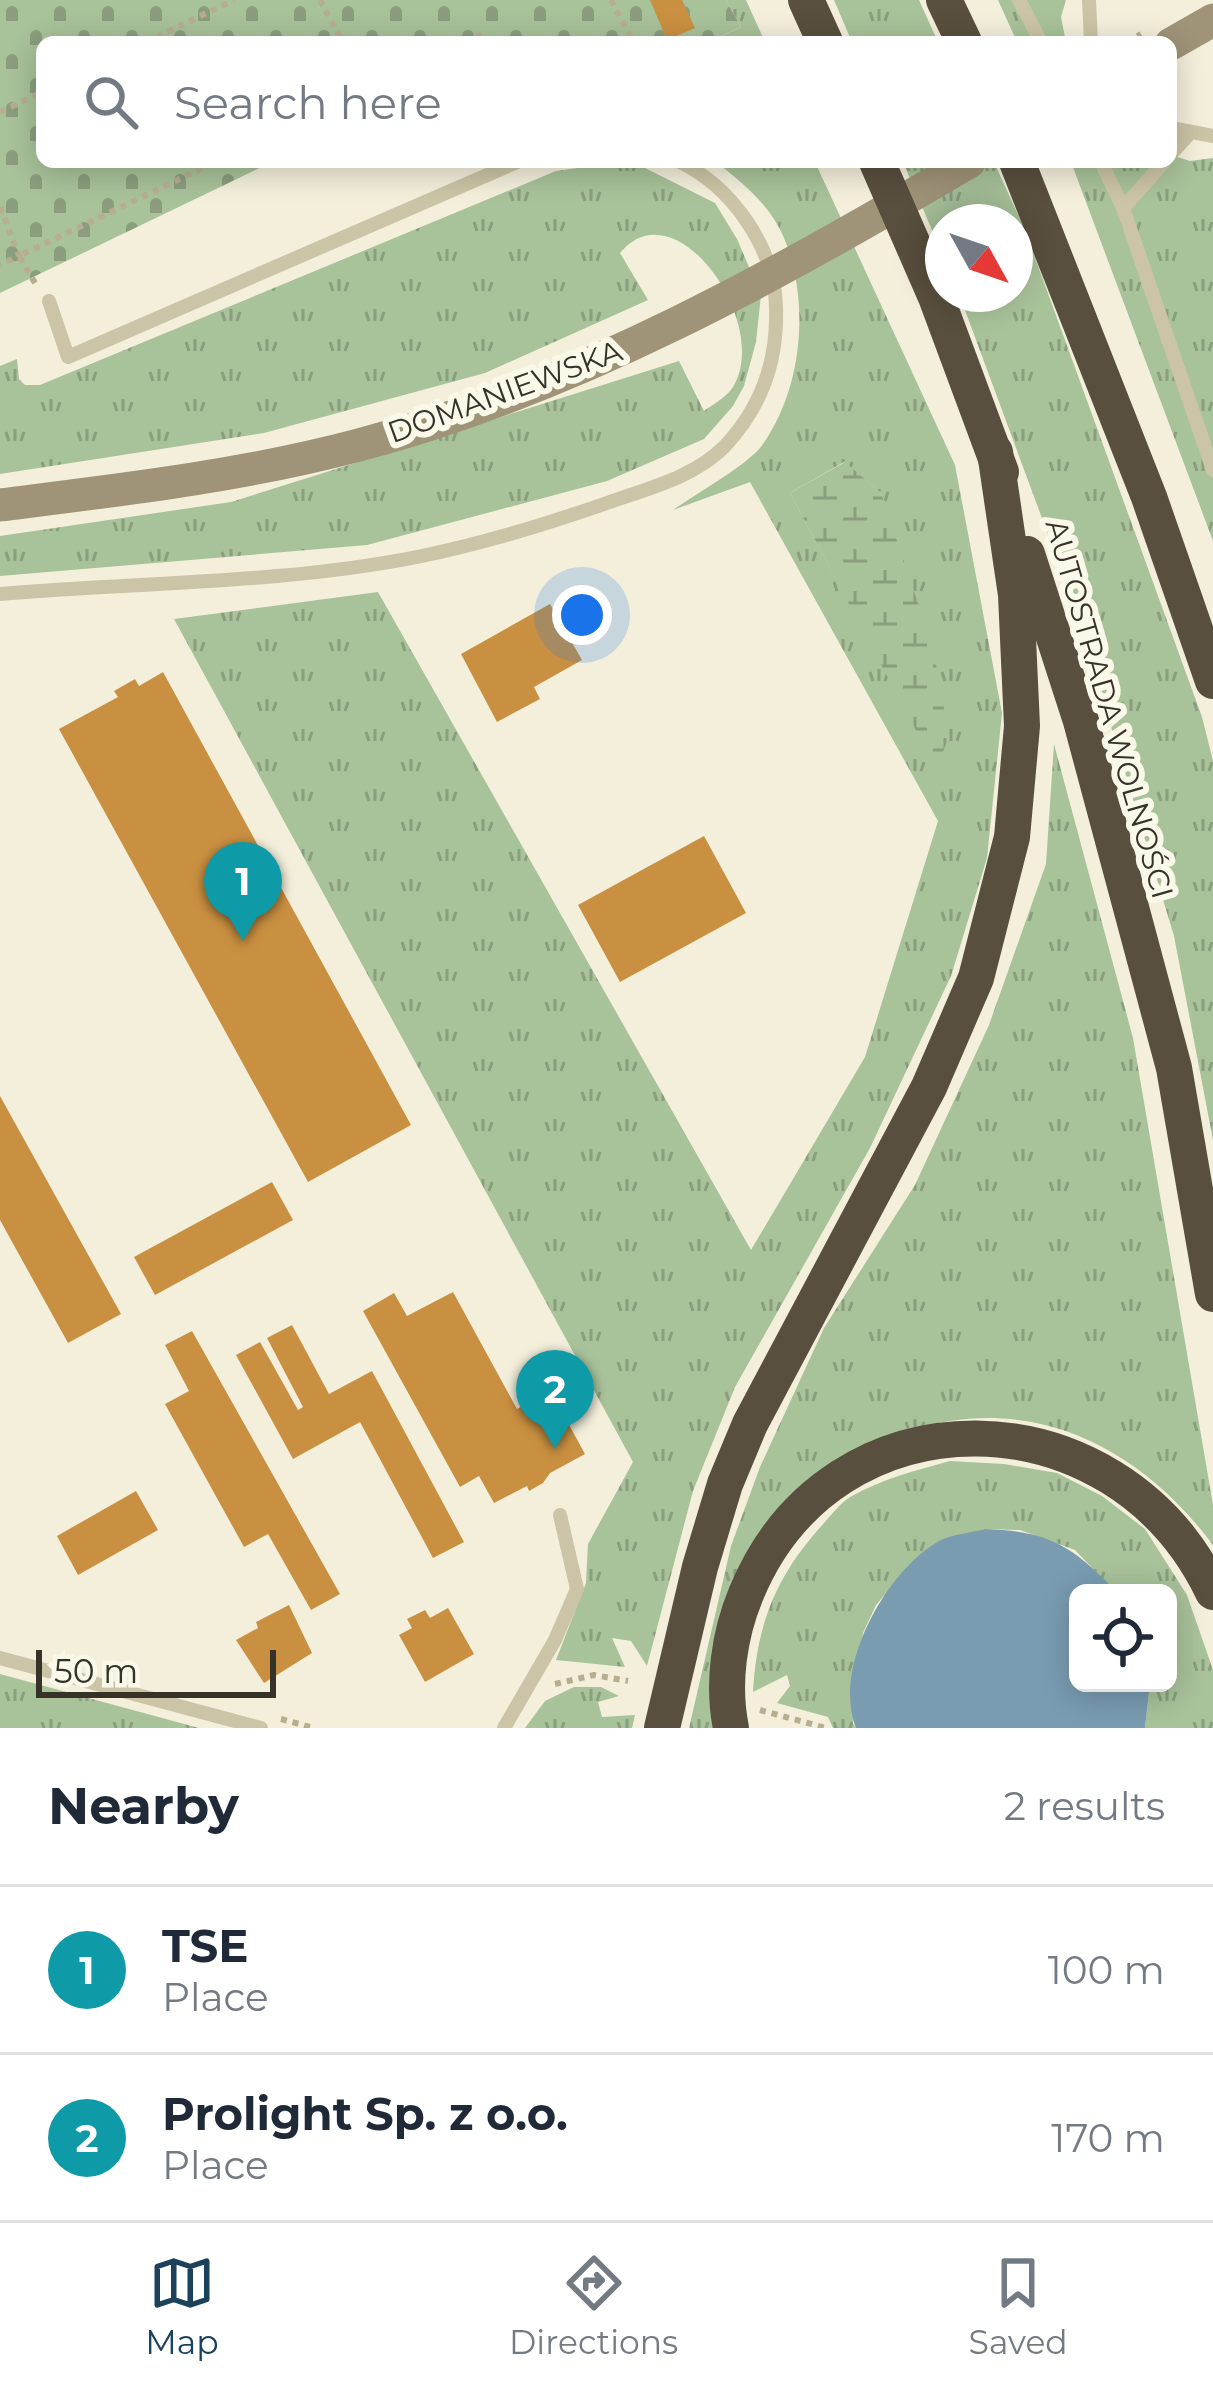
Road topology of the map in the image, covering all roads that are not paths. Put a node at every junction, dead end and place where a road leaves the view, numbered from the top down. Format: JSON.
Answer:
{"nodes":[{"id":1,"x":806,"y":0,"type":"edge"},
{"id":2,"x":944,"y":0,"type":"edge"},
{"id":3,"x":1018,"y":0,"type":"edge"},
{"id":4,"x":1089,"y":0,"type":"edge"},
{"id":5,"x":1213,"y":20,"type":"edge"},
{"id":6,"x":822,"y":36,"type":"edge"},
{"id":7,"x":961,"y":36,"type":"edge"},
{"id":8,"x":1038,"y":36,"type":"edge"},
{"id":9,"x":1091,"y":36,"type":"edge"},
{"id":10,"x":1177,"y":41,"type":"edge"},
{"id":11,"x":1177,"y":130,"type":"edge"},
{"id":12,"x":1190,"y":133,"type":"junction"},
{"id":13,"x":1213,"y":136,"type":"edge"},
{"id":14,"x":1177,"y":147,"type":"edge"},
{"id":15,"x":503,"y":168,"type":"edge"},
{"id":16,"x":693,"y":168,"type":"edge"},
{"id":17,"x":880,"y":168,"type":"edge"},
{"id":18,"x":958,"y":168,"type":"edge"},
{"id":19,"x":1019,"y":168,"type":"edge"},
{"id":20,"x":1104,"y":168,"type":"edge"},
{"id":21,"x":1159,"y":168,"type":"edge"},
{"id":22,"x":1123,"y":208,"type":"junction"},
{"id":23,"x":49,"y":301,"type":"road end"},
{"id":24,"x":994,"y":452,"type":"junction"},
{"id":25,"x":1213,"y":470,"type":"edge"},
{"id":26,"x":0,"y":505,"type":"edge"},
{"id":27,"x":0,"y":594,"type":"edge"},
{"id":28,"x":1213,"y":682,"type":"edge"},
{"id":29,"x":1213,"y":1294,"type":"edge"},
{"id":30,"x":560,"y":1515,"type":"dead end"},
{"id":31,"x":1213,"y":1592,"type":"edge"},
{"id":32,"x":0,"y":1658,"type":"edge"},
{"id":33,"x":744,"y":1719,"type":"edge"},
{"id":34,"x":261,"y":1728,"type":"edge"},
{"id":35,"x":504,"y":1728,"type":"edge"},
{"id":36,"x":662,"y":1728,"type":"edge"}],
"edges":[{"from":1,"to":6,"type":"highway"},
{"from":2,"to":7,"type":"highway"},
{"from":3,"to":8,"type":"lane"},
{"from":4,"to":9,"type":"lane"},
{"from":5,"to":10,"type":"main road"},
{"from":11,"to":12,"type":"lane"},
{"from":12,"to":13,"type":"lane"},
{"from":12,"to":14,"type":"lane"},
{"from":15,"to":23,"type":"lane"},
{"from":16,"to":27,"type":"lane"},
{"from":17,"to":24,"type":"highway","name":"AUTOSTRADA WOLNOŚCI"},
{"from":18,"to":26,"type":"main road","name":"DOMANIEWSKA"},
{"from":19,"to":28,"type":"highway"},
{"from":20,"to":22,"type":"lane"},
{"from":21,"to":22,"type":"lane"},
{"from":22,"to":25,"type":"lane"},
{"from":24,"to":29,"type":"highway","name":"AUTOSTRADA WOLNOŚCI"},
{"from":24,"to":36,"type":"highway"},
{"from":30,"to":35,"type":"lane"},
{"from":31,"to":33,"type":"highway"},
{"from":32,"to":34,"type":"lane"}]}
